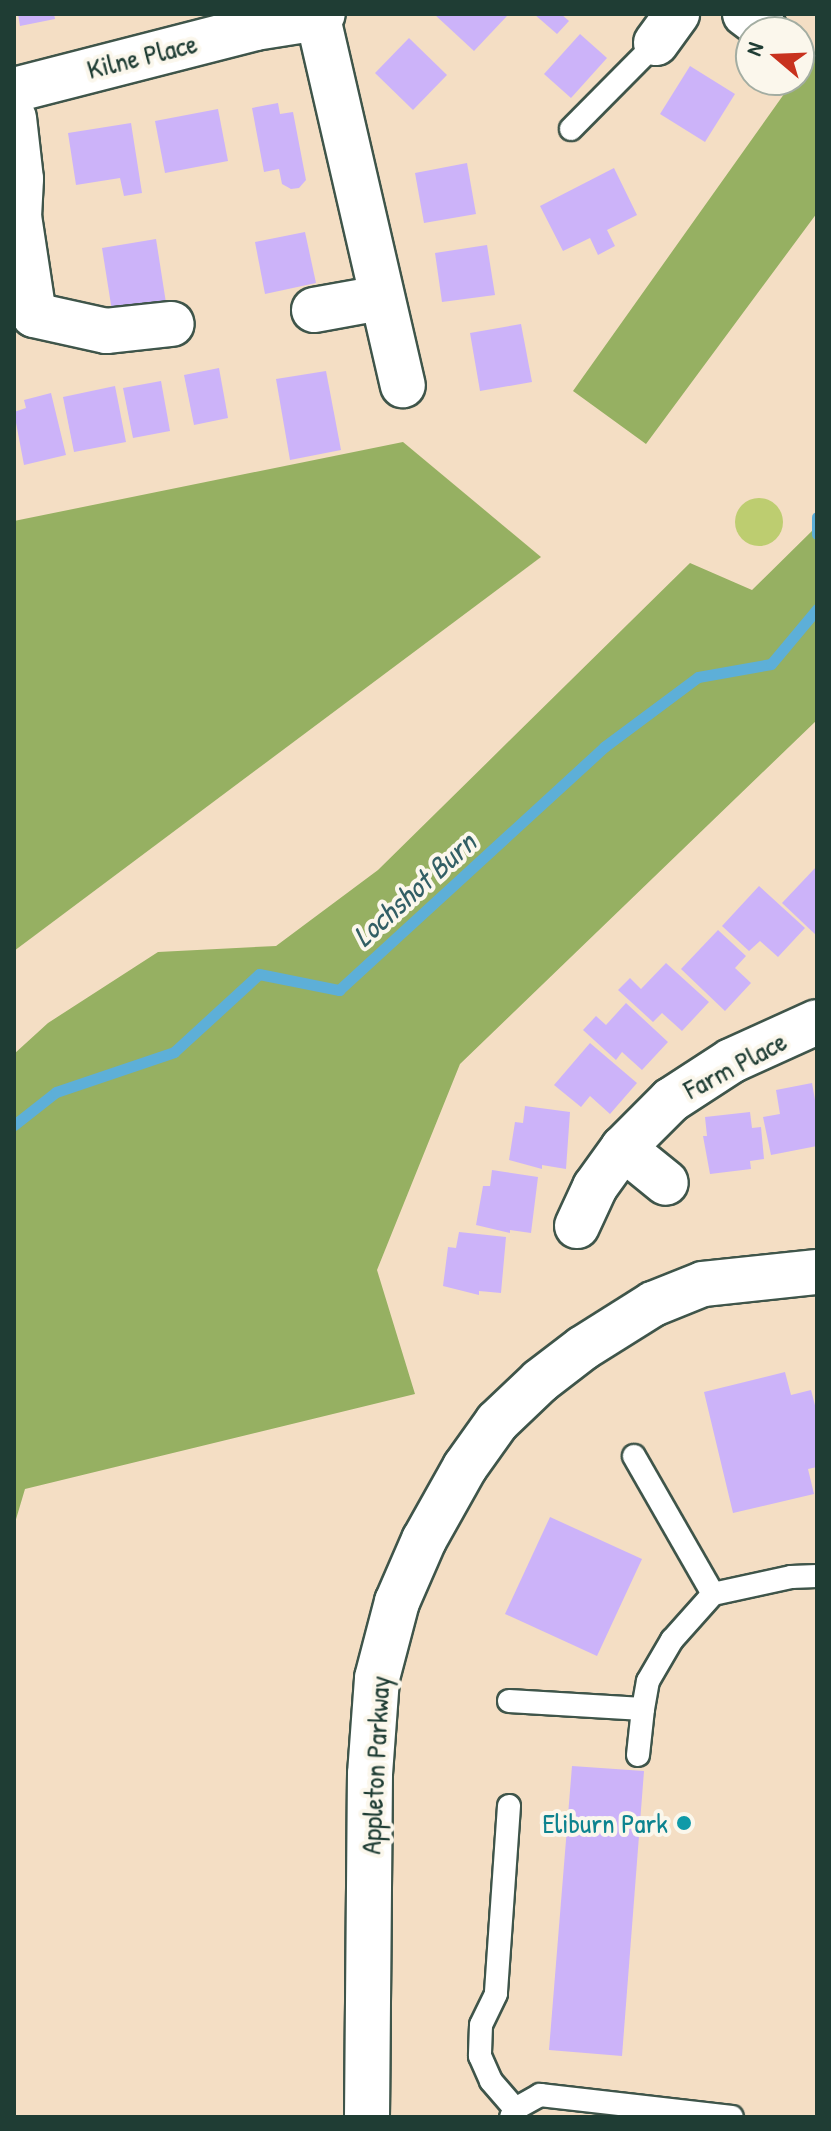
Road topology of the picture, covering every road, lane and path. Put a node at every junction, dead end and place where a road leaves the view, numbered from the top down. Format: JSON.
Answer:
{"nodes":[{"id":1,"x":320,"y":16,"type":"edge"},
{"id":2,"x":667,"y":28,"type":"edge"},
{"id":3,"x":14,"y":90,"type":"edge"},
{"id":4,"x":14,"y":118,"type":"edge"},
{"id":5,"x":571,"y":129,"type":"dead end"},
{"id":6,"x":381,"y":298,"type":"junction"},
{"id":7,"x":314,"y":310,"type":"dead end"},
{"id":8,"x":24,"y":324,"type":"edge"},
{"id":9,"x":172,"y":324,"type":"dead end"},
{"id":10,"x":403,"y":385,"type":"dead end"},
{"id":11,"x":817,"y":1022,"type":"edge"},
{"id":12,"x":623,"y":1148,"type":"junction"},
{"id":13,"x":666,"y":1183,"type":"dead end"},
{"id":14,"x":577,"y":1226,"type":"dead end"},
{"id":15,"x":817,"y":1272,"type":"edge"},
{"id":16,"x":634,"y":1456,"type":"dead end"},
{"id":17,"x":817,"y":1576,"type":"edge"},
{"id":18,"x":713,"y":1594,"type":"junction"},
{"id":19,"x":509,"y":1701,"type":"dead end"},
{"id":20,"x":643,"y":1709,"type":"junction"},
{"id":21,"x":638,"y":1755,"type":"dead end"},
{"id":22,"x":509,"y":1806,"type":"dead end"},
{"id":23,"x":513,"y":2113,"type":"edge"},
{"id":24,"x":367,"y":2117,"type":"edge"},
{"id":25,"x":732,"y":2117,"type":"edge"}],
"edges":[{"from":1,"to":3,"type":"street","name":"Kilne Place"},
{"from":1,"to":6,"type":"street","name":"Kilne Place"},
{"from":2,"to":5,"type":"lane"},
{"from":4,"to":8,"type":"street"},
{"from":6,"to":7,"type":"street"},
{"from":6,"to":10,"type":"street","name":"Kilne Place"},
{"from":8,"to":9,"type":"street"},
{"from":11,"to":12,"type":"street","name":"Farm Place"},
{"from":12,"to":13,"type":"street"},
{"from":12,"to":14,"type":"street","name":"Farm Place"},
{"from":15,"to":24,"type":"street","name":"Appleton Parkway"},
{"from":16,"to":18,"type":"lane"},
{"from":17,"to":18,"type":"lane"},
{"from":18,"to":20,"type":"lane"},
{"from":19,"to":20,"type":"lane"},
{"from":20,"to":21,"type":"lane"},
{"from":22,"to":23,"type":"lane"},
{"from":23,"to":25,"type":"lane"}]}
